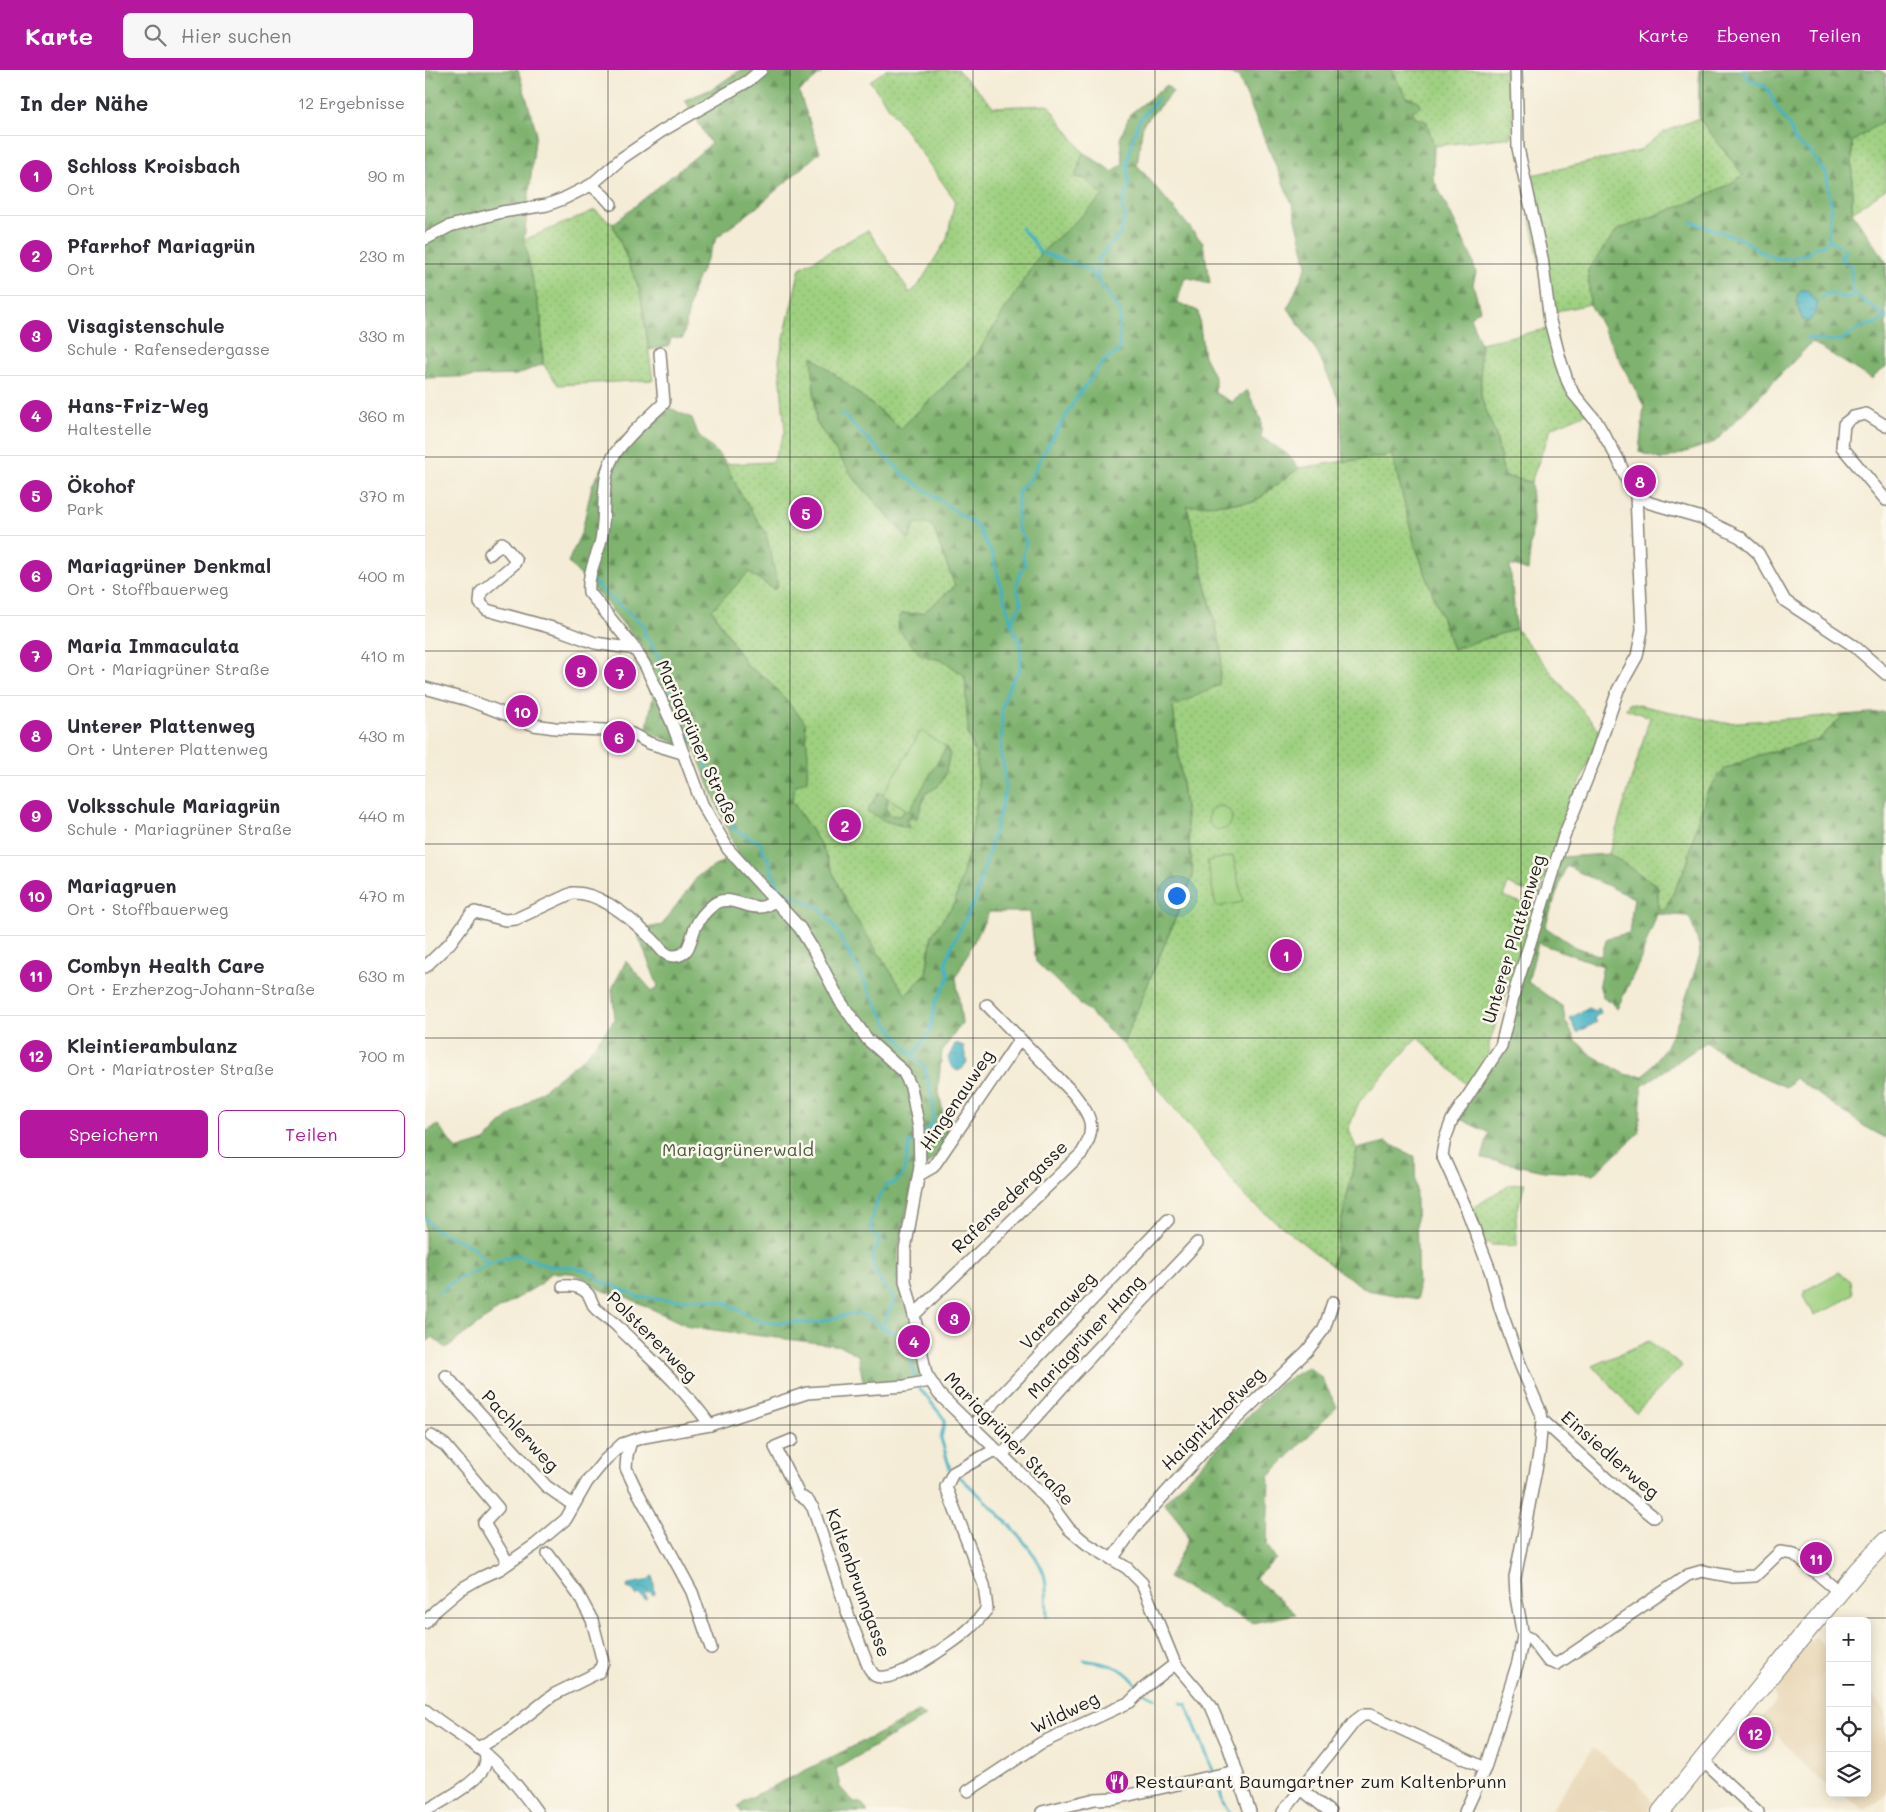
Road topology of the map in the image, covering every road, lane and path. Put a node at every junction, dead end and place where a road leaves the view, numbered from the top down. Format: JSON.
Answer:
{"nodes":[{"id":1,"x":749,"y":70,"type":"edge"},
{"id":2,"x":761,"y":70,"type":"edge"},
{"id":3,"x":1516,"y":70,"type":"edge"},
{"id":4,"x":735,"y":89,"type":"junction"},
{"id":5,"x":591,"y":185,"type":"junction"},
{"id":6,"x":611,"y":204,"type":"dead end"},
{"id":7,"x":425,"y":239,"type":"edge"},
{"id":8,"x":661,"y":353,"type":"dead end"},
{"id":9,"x":1886,"y":426,"type":"edge"},
{"id":10,"x":1636,"y":495,"type":"junction"},
{"id":11,"x":1886,"y":500,"type":"edge"},
{"id":12,"x":490,"y":554,"type":"dead end"},
{"id":13,"x":635,"y":649,"type":"junction"},
{"id":14,"x":1886,"y":674,"type":"edge"},
{"id":15,"x":425,"y":688,"type":"edge"},
{"id":16,"x":683,"y":753,"type":"junction"},
{"id":17,"x":775,"y":901,"type":"junction"},
{"id":18,"x":427,"y":962,"type":"edge"},
{"id":19,"x":987,"y":1006,"type":"dead end"},
{"id":20,"x":1020,"y":1040,"type":"junction"},
{"id":21,"x":919,"y":1175,"type":"junction"},
{"id":22,"x":1168,"y":1220,"type":"dead end"},
{"id":23,"x":1197,"y":1243,"type":"dead end"},
{"id":24,"x":563,"y":1286,"type":"dead end"},
{"id":25,"x":1333,"y":1302,"type":"dead end"},
{"id":26,"x":914,"y":1315,"type":"junction"},
{"id":27,"x":446,"y":1376,"type":"dead end"},
{"id":28,"x":922,"y":1383,"type":"junction"},
{"id":29,"x":1542,"y":1420,"type":"junction"},
{"id":30,"x":710,"y":1425,"type":"junction"},
{"id":31,"x":971,"y":1426,"type":"junction"},
{"id":32,"x":431,"y":1436,"type":"dead end"},
{"id":33,"x":792,"y":1440,"type":"dead end"},
{"id":34,"x":631,"y":1441,"type":"junction"},
{"id":35,"x":1000,"y":1453,"type":"junction"},
{"id":36,"x":573,"y":1505,"type":"junction"},
{"id":37,"x":1654,"y":1517,"type":"dead end"},
{"id":38,"x":1886,"y":1541,"type":"edge"},
{"id":39,"x":548,"y":1554,"type":"dead end"},
{"id":40,"x":1112,"y":1559,"type":"junction"},
{"id":41,"x":508,"y":1563,"type":"junction"},
{"id":42,"x":1839,"y":1592,"type":"junction"},
{"id":43,"x":425,"y":1623,"type":"edge"},
{"id":44,"x":1523,"y":1636,"type":"junction"},
{"id":45,"x":711,"y":1648,"type":"dead end"},
{"id":46,"x":1175,"y":1664,"type":"junction"},
{"id":47,"x":425,"y":1710,"type":"edge"},
{"id":48,"x":482,"y":1751,"type":"junction"},
{"id":49,"x":1702,"y":1760,"type":"junction"},
{"id":50,"x":1485,"y":1768,"type":"junction"},
{"id":51,"x":1237,"y":1771,"type":"junction"},
{"id":52,"x":1301,"y":1789,"type":"junction"},
{"id":53,"x":968,"y":1791,"type":"dead end"},
{"id":54,"x":425,"y":1811,"type":"edge"},
{"id":55,"x":537,"y":1812,"type":"edge"},
{"id":56,"x":1042,"y":1812,"type":"edge"},
{"id":57,"x":1250,"y":1812,"type":"edge"},
{"id":58,"x":1283,"y":1812,"type":"edge"},
{"id":59,"x":1330,"y":1812,"type":"edge"},
{"id":60,"x":1465,"y":1812,"type":"edge"},
{"id":61,"x":1661,"y":1812,"type":"edge"},
{"id":62,"x":1758,"y":1812,"type":"edge"}],
"edges":[{"from":1,"to":4,"type":"street"},
{"from":2,"to":4,"type":"street"},
{"from":3,"to":10,"type":"street","name":"Unterer Plattenweg"},
{"from":4,"to":5,"type":"street"},
{"from":5,"to":6,"type":"street"},
{"from":5,"to":7,"type":"street"},
{"from":8,"to":13,"type":"street","name":"Mariagrüner Straße"},
{"from":9,"to":11,"type":"street"},
{"from":10,"to":14,"type":"street"},
{"from":10,"to":29,"type":"street","name":"Unterer Plattenweg"},
{"from":12,"to":13,"type":"street","name":"Mariagrüner Straße"},
{"from":13,"to":16,"type":"street","name":"Mariagrüner Straße"},
{"from":15,"to":16,"type":"street"},
{"from":16,"to":17,"type":"street","name":"Mariagrüner Straße"},
{"from":17,"to":18,"type":"street"},
{"from":17,"to":21,"type":"street","name":"Mariagrüner Straße"},
{"from":19,"to":20,"type":"street","name":"Rafensedergasse"},
{"from":20,"to":21,"type":"street","name":"Hingenauweg"},
{"from":20,"to":26,"type":"street","name":"Rafensedergasse"},
{"from":21,"to":26,"type":"street","name":"Mariagrüner Straße"},
{"from":22,"to":31,"type":"street","name":"Varenaweg"},
{"from":23,"to":35,"type":"street","name":"Mariagrüner Hang"},
{"from":24,"to":30,"type":"street","name":"Polstererweg"},
{"from":25,"to":40,"type":"street","name":"Haignitzhofweg"},
{"from":26,"to":28,"type":"street","name":"Mariagrüner Straße"},
{"from":27,"to":36,"type":"street","name":"Pachlerweg"},
{"from":28,"to":30,"type":"street"},
{"from":28,"to":31,"type":"street","name":"Mariagrüner Straße"},
{"from":29,"to":37,"type":"street","name":"Einsiedlerweg"},
{"from":29,"to":44,"type":"street","name":"Unterer Plattenweg"},
{"from":30,"to":34,"type":"street"},
{"from":31,"to":35,"type":"street","name":"Mariagrüner Straße"},
{"from":32,"to":41,"type":"street"},
{"from":33,"to":35,"type":"street","name":"Kaltenbrunngasse"},
{"from":34,"to":36,"type":"street"},
{"from":34,"to":45,"type":"street"},
{"from":35,"to":40,"type":"street","name":"Mariagrüner Straße"},
{"from":36,"to":41,"type":"street"},
{"from":38,"to":42,"type":"main road"},
{"from":39,"to":48,"type":"street"},
{"from":40,"to":46,"type":"street","name":"Mariagrüner Straße"},
{"from":41,"to":43,"type":"street"},
{"from":42,"to":44,"type":"street"},
{"from":42,"to":49,"type":"main road"},
{"from":44,"to":50,"type":"street","name":"Unterer Plattenweg"},
{"from":46,"to":51,"type":"street","name":"Mariagrüner Straße"},
{"from":46,"to":53,"type":"street","name":"Wildweg"},
{"from":47,"to":48,"type":"street"},
{"from":48,"to":54,"type":"street"},
{"from":48,"to":55,"type":"street"},
{"from":49,"to":61,"type":"main road"},
{"from":49,"to":62,"type":"street"},
{"from":50,"to":52,"type":"street"},
{"from":50,"to":60,"type":"street","name":"Unterer Plattenweg"},
{"from":51,"to":56,"type":"street"},
{"from":51,"to":57,"type":"street","name":"Mariagrüner Straße"},
{"from":52,"to":58,"type":"street"},
{"from":52,"to":59,"type":"street"}]}
